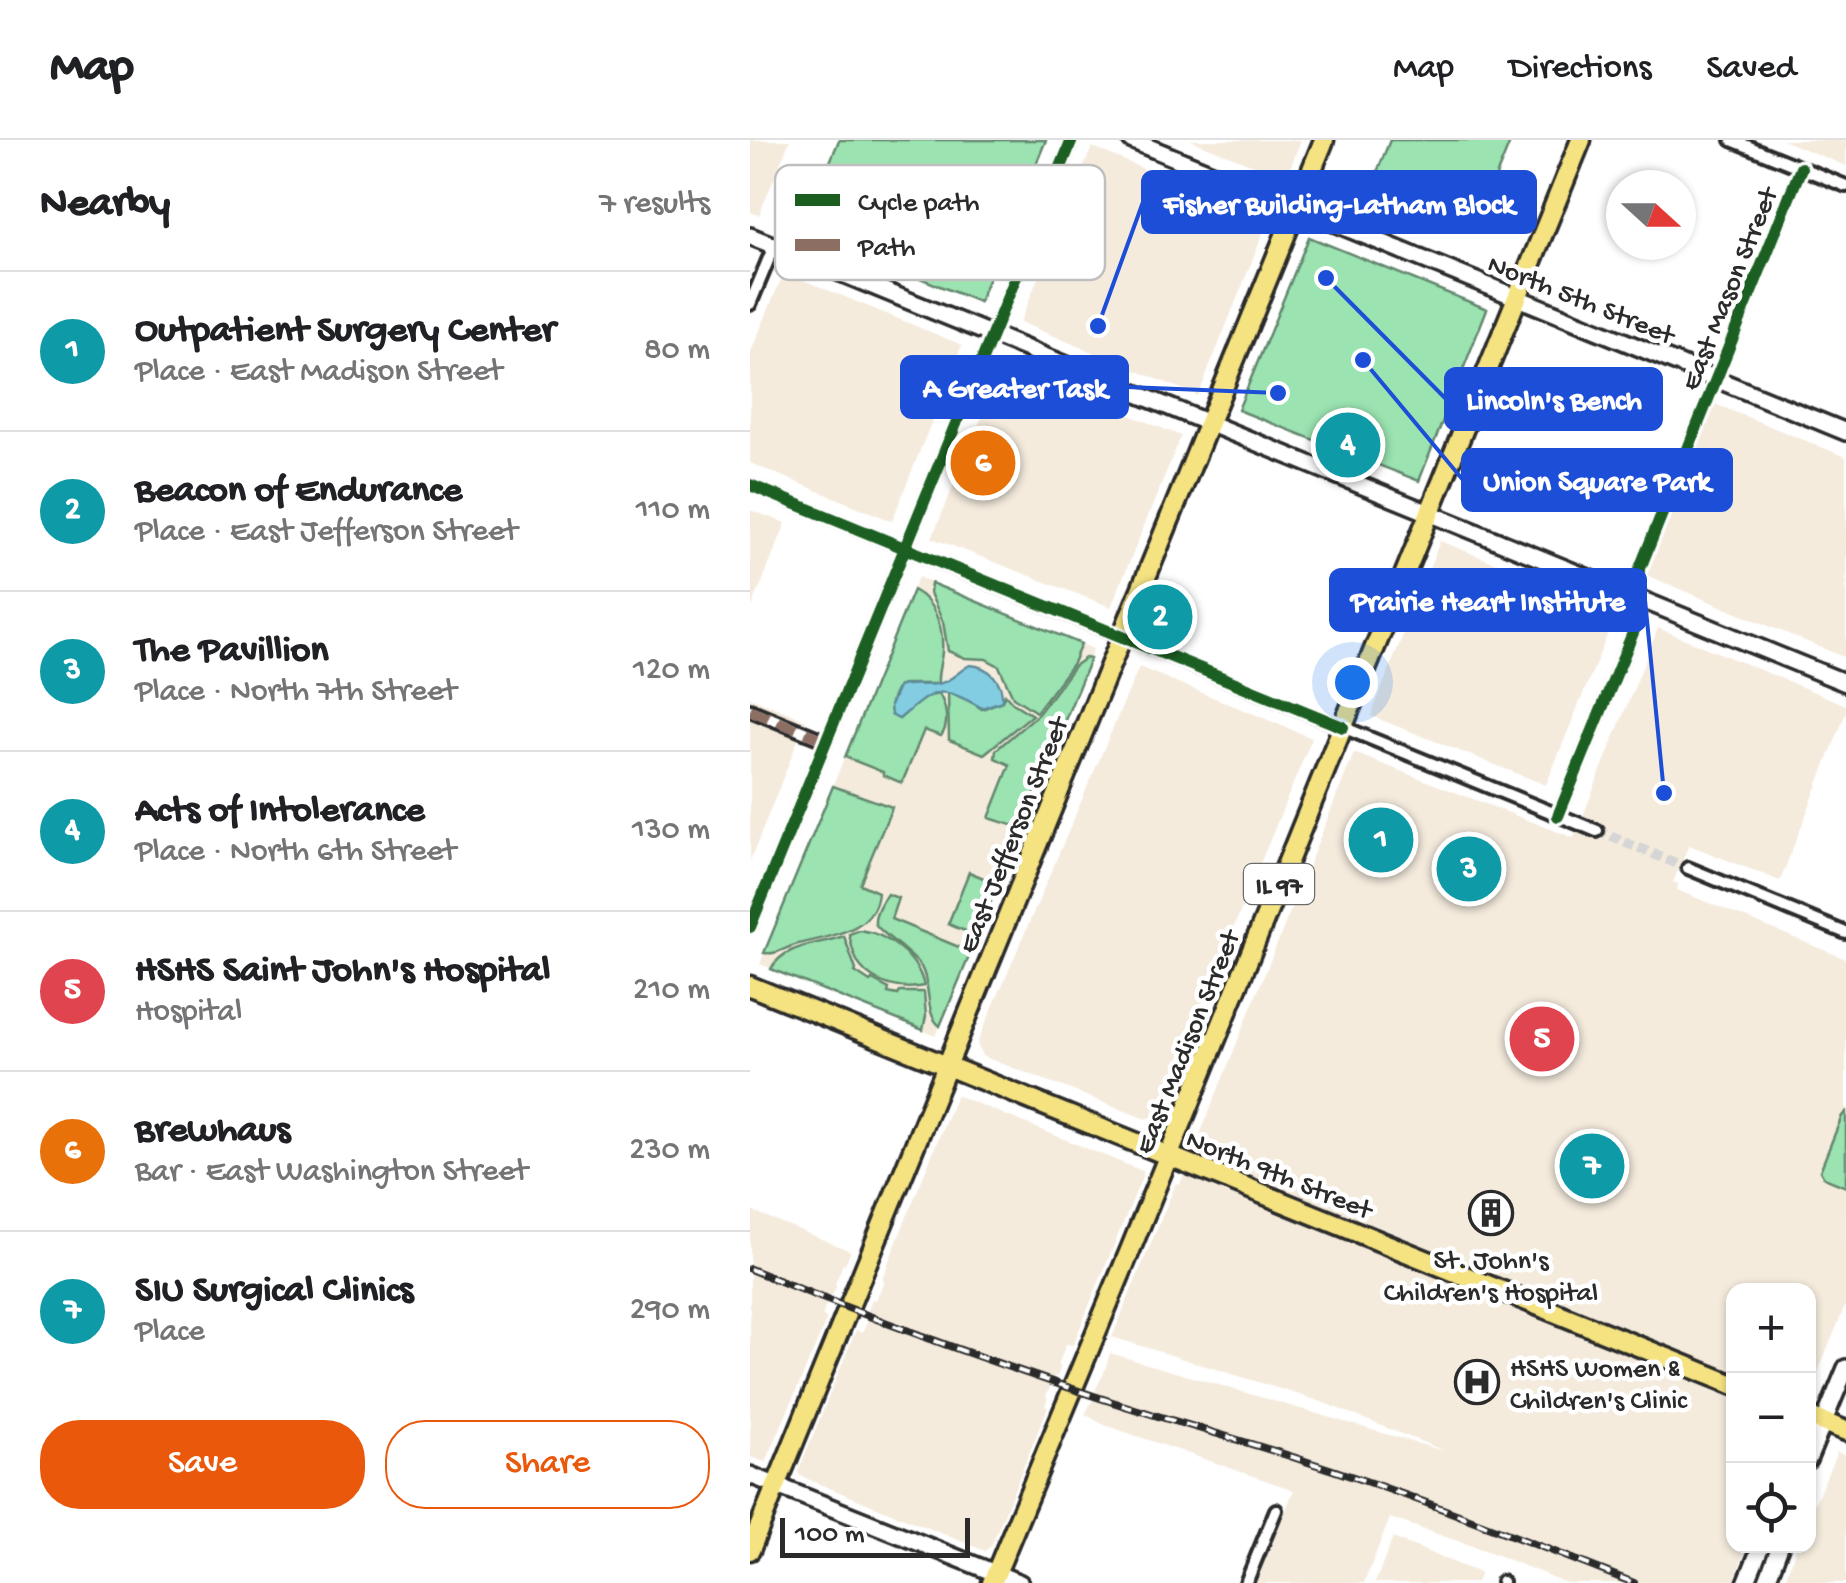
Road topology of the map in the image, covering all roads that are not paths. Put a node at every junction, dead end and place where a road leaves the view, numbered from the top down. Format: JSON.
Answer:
{"nodes":[{"id":1,"x":1072,"y":140,"type":"edge"},
{"id":2,"x":1131,"y":140,"type":"edge"},
{"id":3,"x":1324,"y":140,"type":"edge"},
{"id":4,"x":1581,"y":140,"type":"edge"},
{"id":5,"x":1732,"y":140,"type":"edge"},
{"id":6,"x":1062,"y":165,"type":"edge"},
{"id":7,"x":1801,"y":168,"type":"junction"},
{"id":8,"x":1846,"y":186,"type":"edge"},
{"id":9,"x":1297,"y":207,"type":"junction"},
{"id":10,"x":750,"y":236,"type":"edge"},
{"id":11,"x":774,"y":246,"type":"joint"},
{"id":12,"x":857,"y":280,"type":"edge"},
{"id":13,"x":1015,"y":280,"type":"edge"},
{"id":14,"x":1517,"y":298,"type":"junction"},
{"id":15,"x":750,"y":304,"type":"edge"},
{"id":16,"x":992,"y":335,"type":"junction"},
{"id":17,"x":1718,"y":380,"type":"junction"},
{"id":18,"x":1209,"y":422,"type":"junction"},
{"id":19,"x":1846,"y":432,"type":"edge"},
{"id":20,"x":750,"y":486,"type":"edge"},
{"id":21,"x":1430,"y":513,"type":"junction"},
{"id":22,"x":904,"y":548,"type":"junction"},
{"id":23,"x":1630,"y":594,"type":"junction"},
{"id":24,"x":1121,"y":637,"type":"junction"},
{"id":25,"x":1846,"y":682,"type":"edge"},
{"id":26,"x":750,"y":710,"type":"edge"},
{"id":27,"x":1343,"y":726,"type":"junction"},
{"id":28,"x":826,"y":741,"type":"junction"},
{"id":29,"x":1558,"y":816,"type":"junction"},
{"id":30,"x":1596,"y":831,"type":"tunnel mouth"},
{"id":31,"x":1688,"y":868,"type":"tunnel mouth"},
{"id":32,"x":750,"y":927,"type":"edge"},
{"id":33,"x":1846,"y":932,"type":"edge"},
{"id":34,"x":750,"y":986,"type":"edge"},
{"id":35,"x":947,"y":1066,"type":"junction"},
{"id":36,"x":1168,"y":1156,"type":"junction"},
{"id":37,"x":1846,"y":1368,"type":"edge"},
{"id":38,"x":1726,"y":1383,"type":"edge"},
{"id":39,"x":1816,"y":1419,"type":"edge"},
{"id":40,"x":1846,"y":1432,"type":"edge"},
{"id":41,"x":750,"y":1475,"type":"edge"},
{"id":42,"x":774,"y":1485,"type":"junction"},
{"id":43,"x":1276,"y":1510,"type":"dead end"},
{"id":44,"x":750,"y":1550,"type":"edge"},
{"id":45,"x":1758,"y":1553,"type":"edge"},
{"id":46,"x":1777,"y":1553,"type":"edge"},
{"id":47,"x":994,"y":1578,"type":"edge"},
{"id":48,"x":1020,"y":1583,"type":"edge"},
{"id":49,"x":1246,"y":1583,"type":"edge"},
{"id":50,"x":1746,"y":1583,"type":"edge"},
{"id":51,"x":1766,"y":1583,"type":"edge"}],
"edges":[{"from":1,"to":6,"type":"street"},
{"from":2,"to":9,"type":"main road","name":"North 5th Street"},
{"from":3,"to":9,"type":"main road","name":"East Jefferson Street"},
{"from":4,"to":14,"type":"main road","name":"East Madison Street","number":"IL 97"},
{"from":5,"to":7,"type":"street"},
{"from":7,"to":8,"type":"street"},
{"from":7,"to":17,"type":"street","name":"East Mason Street"},
{"from":9,"to":14,"type":"main road","name":"North 5th Street"},
{"from":9,"to":18,"type":"main road","name":"East Jefferson Street"},
{"from":10,"to":11,"type":"main road"},
{"from":11,"to":15,"type":"street"},
{"from":12,"to":16,"type":"main road"},
{"from":13,"to":16,"type":"street"},
{"from":14,"to":17,"type":"main road","name":"North 5th Street"},
{"from":14,"to":21,"type":"main road","name":"East Madison Street","number":"IL 97"},
{"from":16,"to":18,"type":"main road"},
{"from":16,"to":22,"type":"street"},
{"from":17,"to":19,"type":"main road","name":"North 5th Street"},
{"from":17,"to":23,"type":"street","name":"East Mason Street"},
{"from":18,"to":21,"type":"main road"},
{"from":18,"to":24,"type":"main road","name":"East Jefferson Street"},
{"from":20,"to":22,"type":"street"},
{"from":21,"to":23,"type":"main road"},
{"from":21,"to":27,"type":"main road","name":"East Madison Street","number":"IL 97"},
{"from":22,"to":24,"type":"street"},
{"from":22,"to":28,"type":"street"},
{"from":23,"to":25,"type":"main road"},
{"from":23,"to":29,"type":"street","name":"East Mason Street"},
{"from":24,"to":27,"type":"street"},
{"from":24,"to":35,"type":"main road","name":"East Jefferson Street"},
{"from":26,"to":28,"type":"street"},
{"from":27,"to":29,"type":"street"},
{"from":27,"to":36,"type":"main road","name":"East Madison Street","number":"IL 97"},
{"from":28,"to":32,"type":"street"},
{"from":29,"to":30,"type":"street"},
{"from":31,"to":33,"type":"street"},
{"from":34,"to":35,"type":"main road","name":"North 9th Street"},
{"from":35,"to":36,"type":"main road","name":"North 9th Street"},
{"from":35,"to":42,"type":"main road","name":"East Jefferson Street"},
{"from":36,"to":38,"type":"main road","name":"North 9th Street"},
{"from":36,"to":47,"type":"main road","name":"East Madison Street"},
{"from":37,"to":39,"type":"main road"},
{"from":39,"to":40,"type":"main road"},
{"from":41,"to":42,"type":"main road"},
{"from":42,"to":44,"type":"main road","name":"East Jefferson Street"},
{"from":42,"to":47,"type":"main road"},
{"from":43,"to":49,"type":"street"},
{"from":45,"to":50,"type":"main road"},
{"from":46,"to":51,"type":"main road"},
{"from":47,"to":48,"type":"main road"}]}
